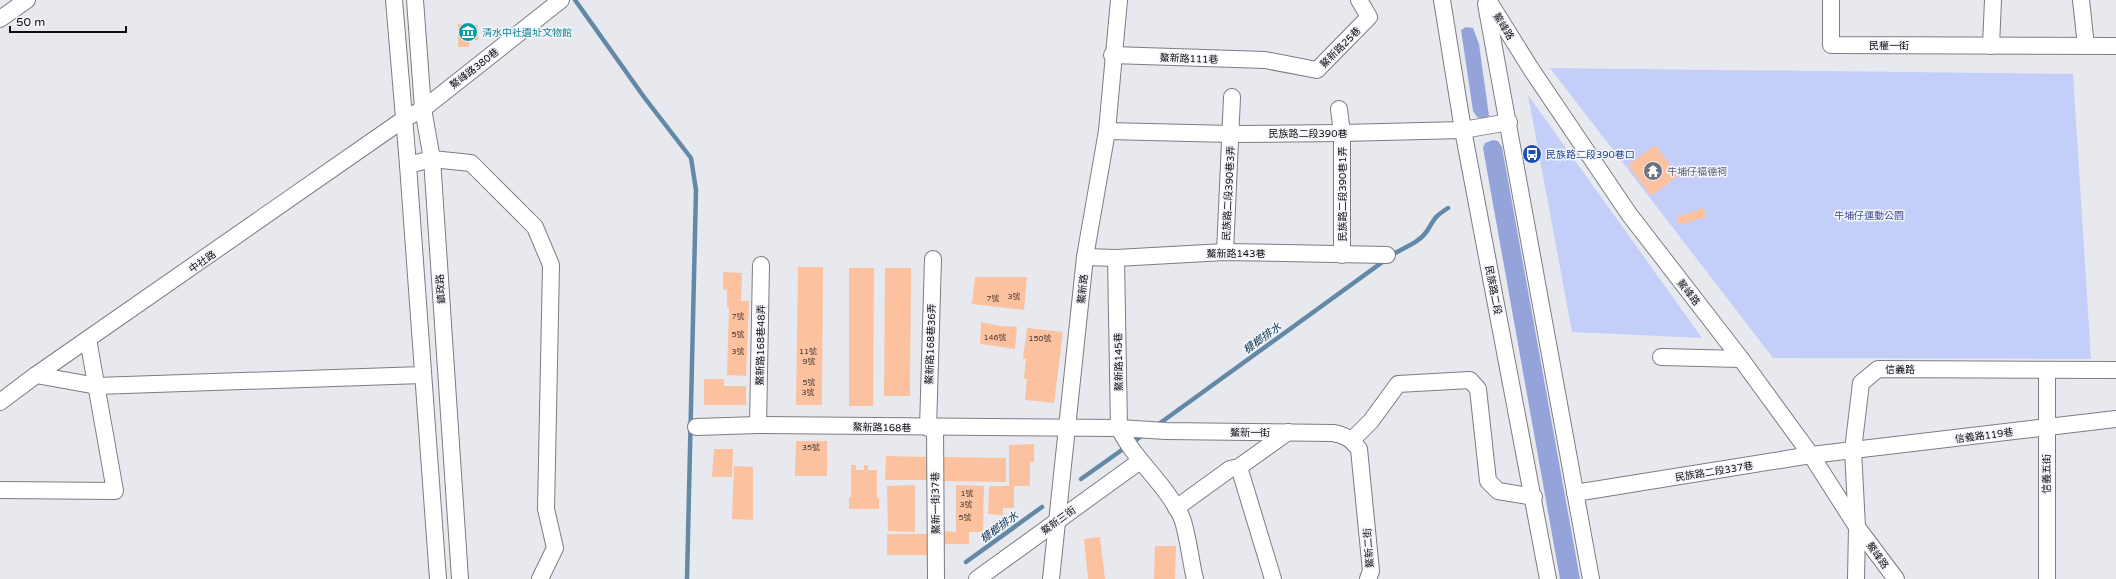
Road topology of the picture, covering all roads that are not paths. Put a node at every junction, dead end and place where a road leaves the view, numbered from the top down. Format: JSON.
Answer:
{"nodes":[{"id":1,"x":27,"y":0,"type":"edge"},
{"id":2,"x":394,"y":0,"type":"edge"},
{"id":3,"x":415,"y":0,"type":"edge"},
{"id":4,"x":561,"y":0,"type":"edge"},
{"id":5,"x":1119,"y":0,"type":"edge"},
{"id":6,"x":1359,"y":0,"type":"edge"},
{"id":7,"x":1442,"y":0,"type":"edge"},
{"id":8,"x":1487,"y":0,"type":"edge"},
{"id":9,"x":1831,"y":0,"type":"edge"},
{"id":10,"x":1992,"y":0,"type":"edge"},
{"id":11,"x":2081,"y":0,"type":"edge"},
{"id":12,"x":0,"y":19,"type":"edge"},
{"id":13,"x":1991,"y":46,"type":"junction"},
{"id":14,"x":2086,"y":46,"type":"junction"},
{"id":15,"x":2116,"y":46,"type":"edge"},
{"id":16,"x":1112,"y":55,"type":"junction"},
{"id":17,"x":1265,"y":60,"type":"joint"},
{"id":18,"x":1232,"y":97,"type":"dead end"},
{"id":19,"x":423,"y":109,"type":"junction"},
{"id":20,"x":1339,"y":109,"type":"dead end"},
{"id":21,"x":404,"y":119,"type":"junction"},
{"id":22,"x":1509,"y":122,"type":"junction"},
{"id":23,"x":1463,"y":130,"type":"junction"},
{"id":24,"x":1106,"y":131,"type":"junction"},
{"id":25,"x":1342,"y":133,"type":"junction"},
{"id":26,"x":1231,"y":134,"type":"junction"},
{"id":27,"x":432,"y":159,"type":"junction"},
{"id":28,"x":408,"y":165,"type":"junction"},
{"id":29,"x":1225,"y":252,"type":"junction"},
{"id":30,"x":1387,"y":254,"type":"dead end"},
{"id":31,"x":1342,"y":255,"type":"junction"},
{"id":32,"x":1085,"y":257,"type":"junction"},
{"id":33,"x":1116,"y":258,"type":"junction"},
{"id":34,"x":933,"y":260,"type":"dead end"},
{"id":35,"x":761,"y":265,"type":"dead end"},
{"id":36,"x":88,"y":339,"type":"junction"},
{"id":37,"x":1661,"y":357,"type":"dead end"},
{"id":38,"x":1741,"y":359,"type":"junction"},
{"id":39,"x":2047,"y":370,"type":"junction"},
{"id":40,"x":2116,"y":370,"type":"edge"},
{"id":41,"x":36,"y":375,"type":"junction"},
{"id":42,"x":422,"y":375,"type":"junction"},
{"id":43,"x":97,"y":386,"type":"junction"},
{"id":44,"x":0,"y":402,"type":"edge"},
{"id":45,"x":2116,"y":419,"type":"edge"},
{"id":46,"x":758,"y":425,"type":"junction"},
{"id":47,"x":696,"y":427,"type":"dead end"},
{"id":48,"x":931,"y":427,"type":"junction"},
{"id":49,"x":2046,"y":428,"type":"junction"},
{"id":50,"x":1067,"y":429,"type":"junction"},
{"id":51,"x":1288,"y":432,"type":"junction"},
{"id":52,"x":1352,"y":440,"type":"junction"},
{"id":53,"x":1130,"y":442,"type":"junction"},
{"id":54,"x":1853,"y":450,"type":"junction"},
{"id":55,"x":1811,"y":455,"type":"junction"},
{"id":56,"x":1239,"y":467,"type":"junction"},
{"id":57,"x":0,"y":490,"type":"edge"},
{"id":58,"x":1575,"y":493,"type":"junction"},
{"id":59,"x":1534,"y":497,"type":"junction"},
{"id":60,"x":1176,"y":508,"type":"junction"},
{"id":61,"x":1057,"y":521,"type":"junction"},
{"id":62,"x":1857,"y":526,"type":"junction"},
{"id":63,"x":438,"y":579,"type":"edge"},
{"id":64,"x":460,"y":579,"type":"edge"},
{"id":65,"x":540,"y":579,"type":"edge"},
{"id":66,"x":936,"y":579,"type":"edge"},
{"id":67,"x":977,"y":579,"type":"edge"},
{"id":68,"x":1051,"y":579,"type":"edge"},
{"id":69,"x":1194,"y":579,"type":"edge"},
{"id":70,"x":1273,"y":579,"type":"edge"},
{"id":71,"x":1368,"y":579,"type":"edge"},
{"id":72,"x":1548,"y":579,"type":"edge"},
{"id":73,"x":1591,"y":579,"type":"edge"},
{"id":74,"x":1856,"y":579,"type":"edge"},
{"id":75,"x":1896,"y":579,"type":"edge"},
{"id":76,"x":2047,"y":579,"type":"edge"}],
"edges":[{"from":1,"to":12,"type":"street"},
{"from":2,"to":21,"type":"street"},
{"from":3,"to":19,"type":"street","name":"鎮政路"},
{"from":4,"to":19,"type":"street","name":"鰲峰路380巷"},
{"from":5,"to":16,"type":"street","name":"鰲新路"},
{"from":6,"to":17,"type":"street","name":"鰲新路25巷"},
{"from":7,"to":23,"type":"street","name":"民族路二段"},
{"from":8,"to":22,"type":"street"},
{"from":8,"to":38,"type":"street","name":"鰲峰路"},
{"from":9,"to":13,"type":"street","name":"民權一街"},
{"from":10,"to":13,"type":"street"},
{"from":11,"to":14,"type":"street"},
{"from":13,"to":14,"type":"street","name":"民權一街"},
{"from":14,"to":15,"type":"street","name":"民權一街"},
{"from":16,"to":17,"type":"street","name":"鰲新路111巷"},
{"from":16,"to":24,"type":"street","name":"鰲新路"},
{"from":18,"to":26,"type":"street","name":"民族路二段390巷3弄"},
{"from":19,"to":21,"type":"street","name":"鰲峰路380巷"},
{"from":19,"to":27,"type":"street","name":"鎮政路"},
{"from":20,"to":25,"type":"street","name":"民族路二段390巷1弄"},
{"from":21,"to":28,"type":"street"},
{"from":21,"to":36,"type":"street","name":"中社路"},
{"from":22,"to":23,"type":"street","name":"民族路二段390巷"},
{"from":22,"to":58,"type":"street"},
{"from":23,"to":25,"type":"street","name":"民族路二段390巷"},
{"from":23,"to":59,"type":"street","name":"民族路二段"},
{"from":24,"to":26,"type":"street","name":"民族路二段390巷"},
{"from":24,"to":32,"type":"street","name":"鰲新路"},
{"from":25,"to":26,"type":"street","name":"民族路二段390巷"},
{"from":25,"to":31,"type":"street","name":"民族路二段390巷1弄"},
{"from":26,"to":29,"type":"street","name":"民族路二段390巷3弄"},
{"from":27,"to":28,"type":"street"},
{"from":27,"to":64,"type":"street","name":"鎮政路"},
{"from":27,"to":65,"type":"street"},
{"from":28,"to":42,"type":"street"},
{"from":29,"to":31,"type":"street","name":"鰲新路143巷"},
{"from":29,"to":33,"type":"street","name":"鰲新路143巷"},
{"from":30,"to":31,"type":"street","name":"鰲新路143巷"},
{"from":32,"to":33,"type":"street","name":"鰲新路143巷"},
{"from":32,"to":50,"type":"street","name":"鰲新路"},
{"from":33,"to":53,"type":"street","name":"鰲新路145巷"},
{"from":34,"to":48,"type":"street","name":"鰲新路168巷36弄"},
{"from":35,"to":46,"type":"street","name":"鰲新路168巷48弄"},
{"from":36,"to":41,"type":"street","name":"中社路"},
{"from":36,"to":43,"type":"street"},
{"from":37,"to":38,"type":"street"},
{"from":38,"to":55,"type":"street","name":"鰲峰路"},
{"from":39,"to":40,"type":"street","name":"信義路"},
{"from":39,"to":49,"type":"street","name":"信義五街"},
{"from":39,"to":54,"type":"street","name":"信義路"},
{"from":41,"to":43,"type":"street"},
{"from":41,"to":44,"type":"street","name":"中社路"},
{"from":42,"to":43,"type":"street"},
{"from":42,"to":63,"type":"street"},
{"from":43,"to":57,"type":"street"},
{"from":45,"to":49,"type":"street","name":"信義路119巷"},
{"from":46,"to":47,"type":"street","name":"鰲新路168巷"},
{"from":46,"to":48,"type":"street","name":"鰲新路168巷"},
{"from":48,"to":50,"type":"street","name":"鰲新路168巷"},
{"from":48,"to":66,"type":"street","name":"鰲新一街37巷"},
{"from":49,"to":54,"type":"street","name":"信義路119巷"},
{"from":49,"to":76,"type":"street","name":"信義五街"},
{"from":50,"to":53,"type":"street","name":"鰲新一街"},
{"from":50,"to":61,"type":"street","name":"鰲新路"},
{"from":51,"to":52,"type":"street","name":"鰲新一街"},
{"from":51,"to":53,"type":"street","name":"鰲新一街"},
{"from":51,"to":56,"type":"street"},
{"from":52,"to":59,"type":"street"},
{"from":52,"to":71,"type":"street","name":"鰲新二街"},
{"from":53,"to":60,"type":"street"},
{"from":53,"to":61,"type":"street","name":"鰲新三街"},
{"from":54,"to":55,"type":"street","name":"民族路二段337巷"},
{"from":54,"to":62,"type":"street","name":"信義路"},
{"from":55,"to":58,"type":"street","name":"民族路二段337巷"},
{"from":55,"to":62,"type":"street","name":"鰲峰路"},
{"from":56,"to":60,"type":"street"},
{"from":56,"to":70,"type":"street"},
{"from":58,"to":73,"type":"street"},
{"from":59,"to":72,"type":"street","name":"民族路二段"},
{"from":60,"to":69,"type":"street"},
{"from":61,"to":67,"type":"street","name":"鰲新三街"},
{"from":61,"to":68,"type":"street","name":"鰲新路"},
{"from":62,"to":74,"type":"street","name":"信義路"},
{"from":62,"to":75,"type":"street","name":"鰲峰路"}]}
